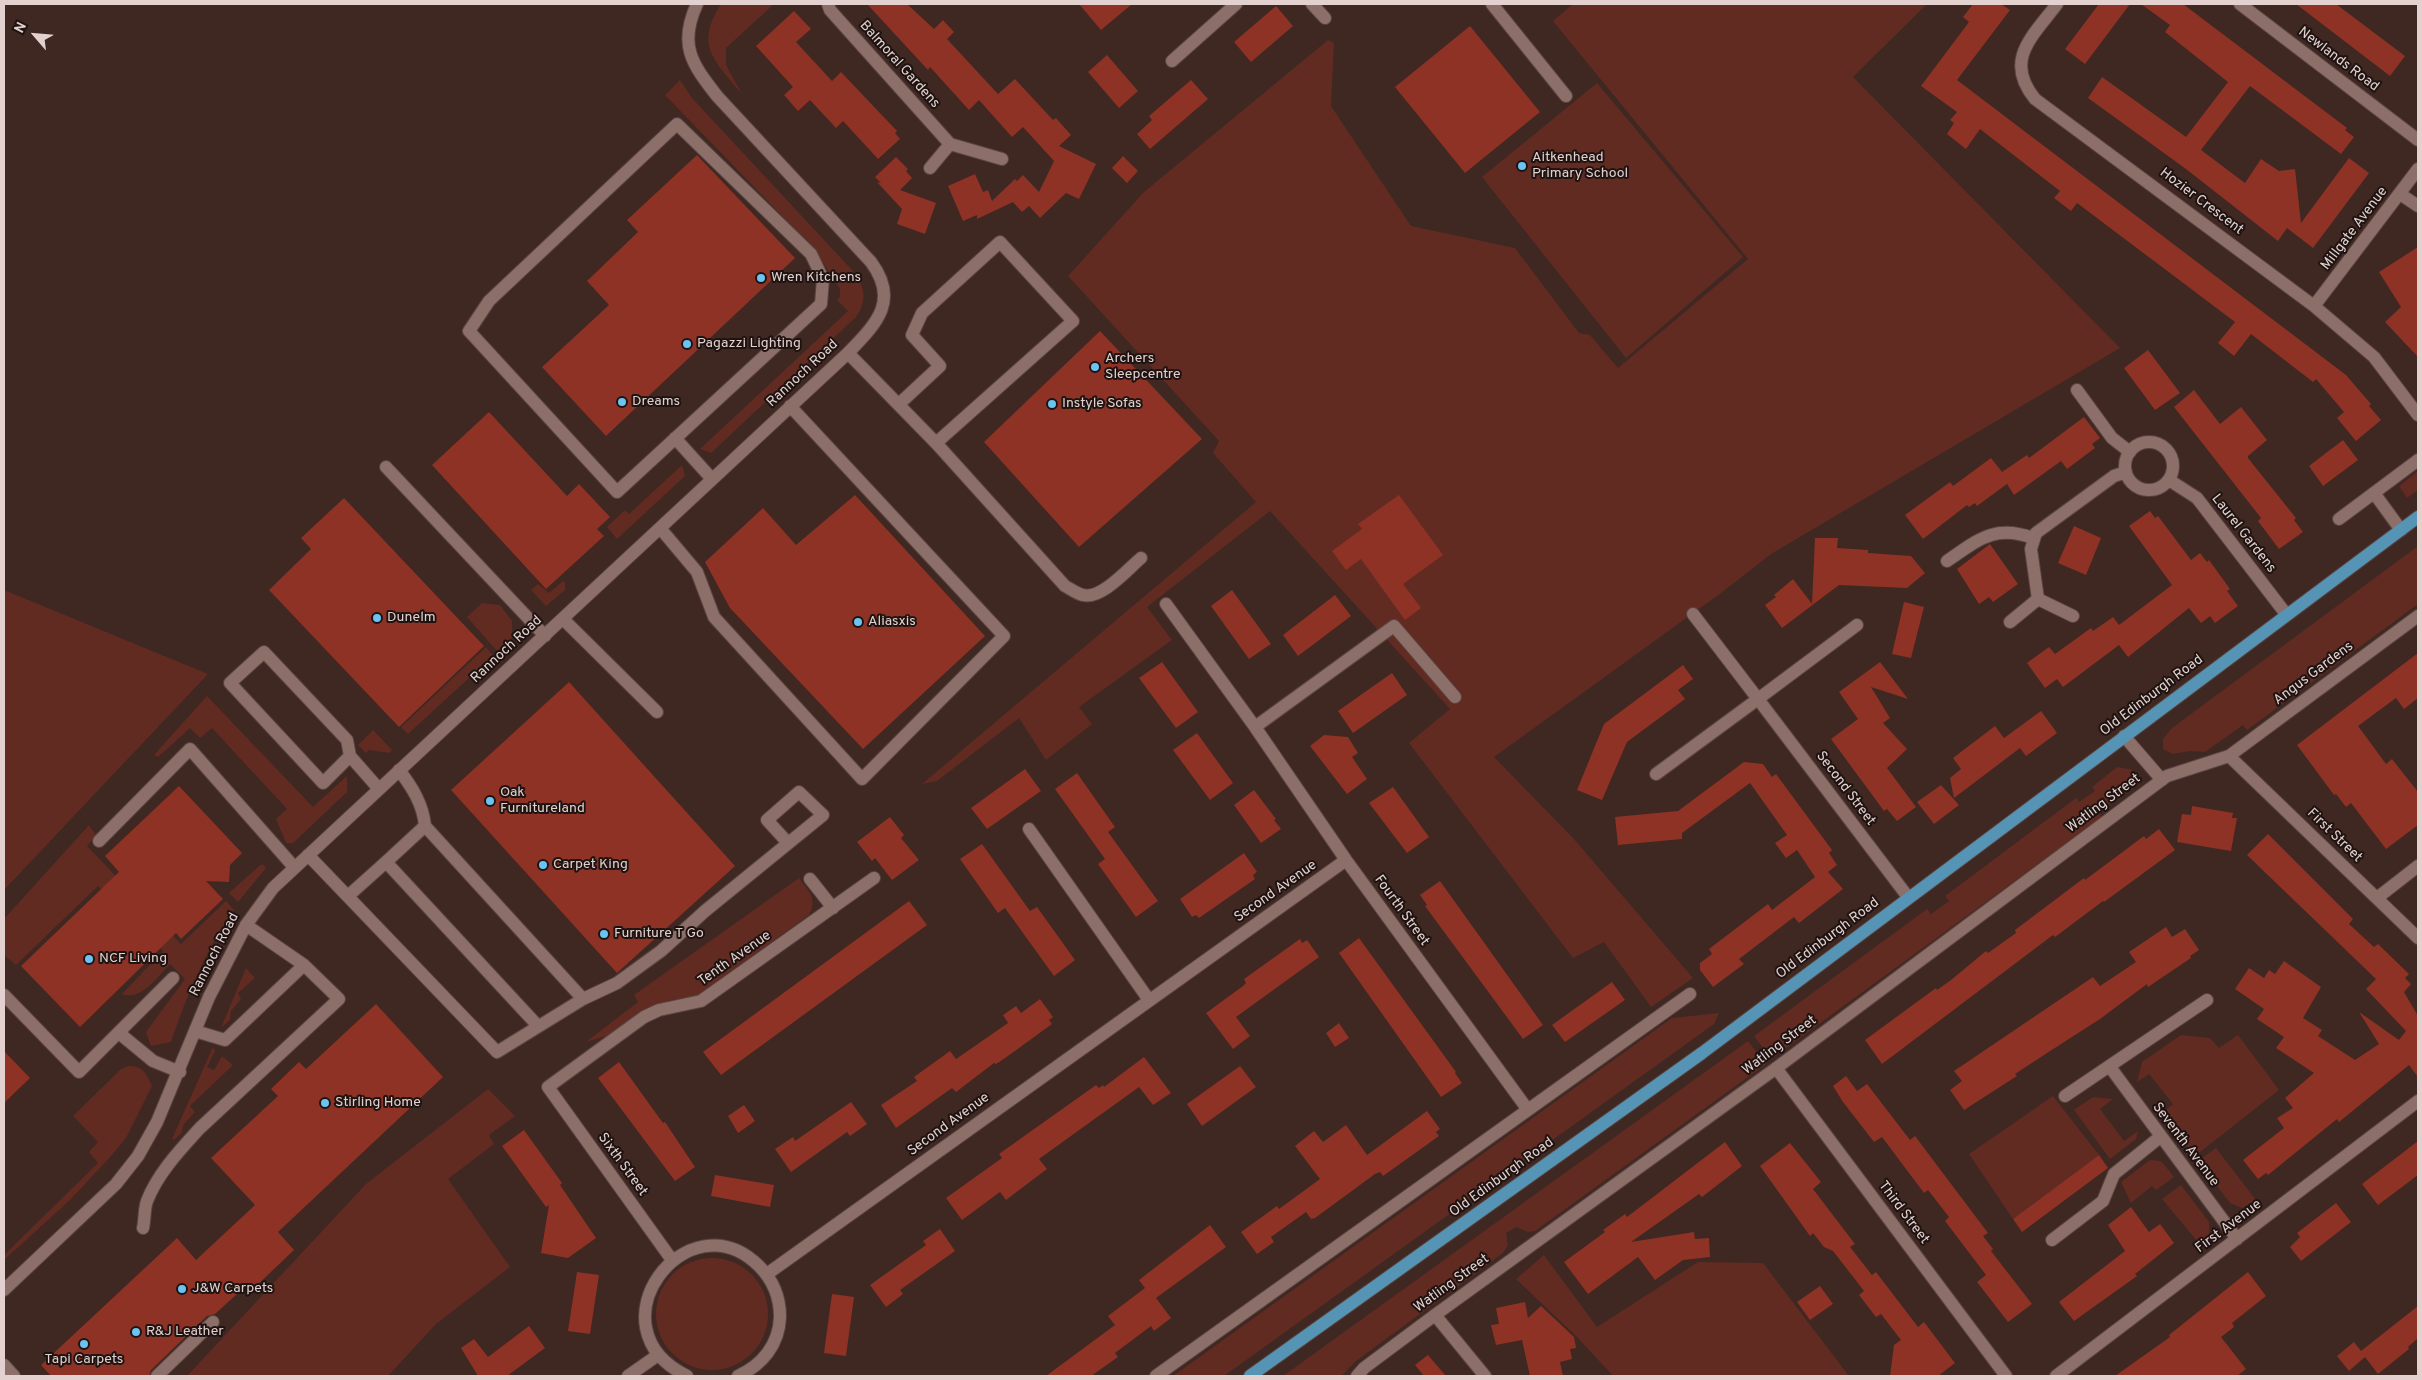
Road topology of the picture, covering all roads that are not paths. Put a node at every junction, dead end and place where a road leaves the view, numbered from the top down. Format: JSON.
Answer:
{"nodes":[{"id":1,"x":697,"y":4,"type":"edge"},
{"id":2,"x":828,"y":4,"type":"edge"},
{"id":3,"x":1236,"y":4,"type":"edge"},
{"id":4,"x":1312,"y":4,"type":"edge"},
{"id":5,"x":1492,"y":4,"type":"edge"},
{"id":6,"x":2057,"y":4,"type":"edge"},
{"id":7,"x":2240,"y":4,"type":"edge"},
{"id":8,"x":1326,"y":18,"type":"dead end"},
{"id":9,"x":1172,"y":61,"type":"dead end"},
{"id":10,"x":1566,"y":96,"type":"dead end"},
{"id":11,"x":2418,"y":140,"type":"edge"},
{"id":12,"x":950,"y":144,"type":"junction"},
{"id":13,"x":1002,"y":159,"type":"dead end"},
{"id":14,"x":930,"y":168,"type":"dead end"},
{"id":15,"x":2418,"y":169,"type":"edge"},
{"id":16,"x":2400,"y":194,"type":"junction"},
{"id":17,"x":2418,"y":206,"type":"edge"},
{"id":18,"x":2314,"y":306,"type":"junction"},
{"id":19,"x":848,"y":353,"type":"junction"},
{"id":20,"x":2077,"y":390,"type":"dead end"},
{"id":21,"x":899,"y":404,"type":"junction"},
{"id":22,"x":790,"y":406,"type":"junction"},
{"id":23,"x":2418,"y":415,"type":"edge"},
{"id":24,"x":674,"y":438,"type":"junction"},
{"id":25,"x":936,"y":443,"type":"junction"},
{"id":26,"x":2130,"y":452,"type":"junction"},
{"id":27,"x":2418,"y":460,"type":"edge"},
{"id":28,"x":386,"y":467,"type":"dead end"},
{"id":29,"x":2126,"y":472,"type":"junction"},
{"id":30,"x":712,"y":479,"type":"junction"},
{"id":31,"x":2169,"y":480,"type":"junction"},
{"id":32,"x":2374,"y":493,"type":"junction"},
{"id":33,"x":2418,"y":517,"type":"edge"},
{"id":34,"x":2339,"y":520,"type":"dead end"},
{"id":35,"x":660,"y":528,"type":"junction"},
{"id":36,"x":2401,"y":530,"type":"junction"},
{"id":37,"x":2033,"y":538,"type":"junction"},
{"id":38,"x":1141,"y":558,"type":"dead end"},
{"id":39,"x":1947,"y":561,"type":"dead end"},
{"id":40,"x":2038,"y":599,"type":"junction"},
{"id":41,"x":1166,"y":604,"type":"dead end"},
{"id":42,"x":1693,"y":614,"type":"dead end"},
{"id":43,"x":2286,"y":614,"type":"junction"},
{"id":44,"x":2073,"y":616,"type":"dead end"},
{"id":45,"x":2418,"y":616,"type":"edge"},
{"id":46,"x":563,"y":619,"type":"junction"},
{"id":47,"x":2010,"y":622,"type":"dead end"},
{"id":48,"x":1857,"y":625,"type":"dead end"},
{"id":49,"x":545,"y":636,"type":"junction"},
{"id":50,"x":1456,"y":697,"type":"dead end"},
{"id":51,"x":1758,"y":699,"type":"junction"},
{"id":52,"x":657,"y":712,"type":"dead end"},
{"id":53,"x":1255,"y":727,"type":"junction"},
{"id":54,"x":2124,"y":736,"type":"junction"},
{"id":55,"x":350,"y":756,"type":"junction"},
{"id":56,"x":2228,"y":756,"type":"junction"},
{"id":57,"x":399,"y":770,"type":"junction"},
{"id":58,"x":1656,"y":774,"type":"dead end"},
{"id":59,"x":2162,"y":780,"type":"junction"},
{"id":60,"x":379,"y":789,"type":"junction"},
{"id":61,"x":425,"y":826,"type":"junction"},
{"id":62,"x":1029,"y":830,"type":"dead end"},
{"id":63,"x":99,"y":841,"type":"dead end"},
{"id":64,"x":788,"y":843,"type":"dead end"},
{"id":65,"x":308,"y":855,"type":"junction"},
{"id":66,"x":1346,"y":860,"type":"junction"},
{"id":67,"x":386,"y":862,"type":"junction"},
{"id":68,"x":2418,"y":866,"type":"edge"},
{"id":69,"x":294,"y":867,"type":"junction"},
{"id":70,"x":874,"y":878,"type":"dead end"},
{"id":71,"x":810,"y":879,"type":"dead end"},
{"id":72,"x":348,"y":896,"type":"junction"},
{"id":73,"x":1908,"y":897,"type":"junction"},
{"id":74,"x":2377,"y":898,"type":"junction"},
{"id":75,"x":833,"y":908,"type":"junction"},
{"id":76,"x":246,"y":925,"type":"junction"},
{"id":77,"x":2418,"y":938,"type":"edge"},
{"id":78,"x":304,"y":965,"type":"junction"},
{"id":79,"x":173,"y":978,"type":"dead end"},
{"id":80,"x":1690,"y":994,"type":"dead end"},
{"id":81,"x":4,"y":995,"type":"edge"},
{"id":82,"x":583,"y":999,"type":"junction"},
{"id":83,"x":1149,"y":1000,"type":"junction"},
{"id":84,"x":2207,"y":1000,"type":"dead end"},
{"id":85,"x":538,"y":1026,"type":"junction"},
{"id":86,"x":195,"y":1030,"type":"junction"},
{"id":87,"x":119,"y":1033,"type":"junction"},
{"id":88,"x":2110,"y":1067,"type":"junction"},
{"id":89,"x":1776,"y":1068,"type":"junction"},
{"id":90,"x":180,"y":1072,"type":"junction"},
{"id":91,"x":548,"y":1087,"type":"joint"},
{"id":92,"x":2065,"y":1096,"type":"dead end"},
{"id":93,"x":2418,"y":1101,"type":"edge"},
{"id":94,"x":1528,"y":1110,"type":"junction"},
{"id":95,"x":2160,"y":1137,"type":"junction"},
{"id":96,"x":143,"y":1228,"type":"dead end"},
{"id":97,"x":2052,"y":1240,"type":"dead end"},
{"id":98,"x":2237,"y":1240,"type":"junction"},
{"id":99,"x":672,"y":1260,"type":"junction"},
{"id":100,"x":767,"y":1274,"type":"junction"},
{"id":101,"x":4,"y":1290,"type":"edge"},
{"id":102,"x":1435,"y":1315,"type":"junction"},
{"id":103,"x":213,"y":1322,"type":"dead end"},
{"id":104,"x":658,"y":1355,"type":"junction"},
{"id":105,"x":4,"y":1365,"type":"edge"},
{"id":106,"x":754,"y":1373,"type":"edge"},
{"id":107,"x":14,"y":1376,"type":"edge"},
{"id":108,"x":157,"y":1376,"type":"edge"},
{"id":109,"x":628,"y":1376,"type":"edge"},
{"id":110,"x":687,"y":1376,"type":"edge"},
{"id":111,"x":738,"y":1376,"type":"edge"},
{"id":112,"x":1156,"y":1376,"type":"edge"},
{"id":113,"x":1250,"y":1376,"type":"edge"},
{"id":114,"x":1357,"y":1376,"type":"edge"},
{"id":115,"x":1485,"y":1376,"type":"edge"},
{"id":116,"x":2006,"y":1376,"type":"edge"},
{"id":117,"x":2056,"y":1376,"type":"edge"}],
"edges":[{"from":1,"to":19,"type":"street","name":"Rannoch Road"},
{"from":2,"to":12,"type":"street","name":"Balmoral Gardens"},
{"from":3,"to":9,"type":"street"},
{"from":4,"to":8,"type":"street"},
{"from":5,"to":10,"type":"street"},
{"from":6,"to":18,"type":"street","name":"Hozier Crescent"},
{"from":7,"to":11,"type":"street","name":"Newlands Road"},
{"from":12,"to":13,"type":"street"},
{"from":12,"to":14,"type":"street"},
{"from":15,"to":16,"type":"street","name":"Millgate Avenue"},
{"from":16,"to":17,"type":"street"},
{"from":16,"to":18,"type":"street","name":"Millgate Avenue"},
{"from":18,"to":23,"type":"street","name":"Hozier Crescent"},
{"from":19,"to":21,"type":"street"},
{"from":19,"to":22,"type":"street","name":"Rannoch Road"},
{"from":20,"to":26,"type":"street"},
{"from":21,"to":25,"type":"street"},
{"from":21,"to":25,"type":"street"},
{"from":22,"to":30,"type":"street","name":"Rannoch Road"},
{"from":22,"to":35,"type":"street"},
{"from":24,"to":24,"type":"street"},
{"from":24,"to":30,"type":"street"},
{"from":25,"to":38,"type":"street"},
{"from":26,"to":29,"type":"street"},
{"from":26,"to":31,"type":"street"},
{"from":27,"to":32,"type":"street"},
{"from":28,"to":49,"type":"street"},
{"from":29,"to":31,"type":"street"},
{"from":29,"to":37,"type":"street"},
{"from":30,"to":35,"type":"street","name":"Rannoch Road"},
{"from":31,"to":43,"type":"street","name":"Laurel Gardens"},
{"from":32,"to":34,"type":"street"},
{"from":32,"to":36,"type":"street"},
{"from":33,"to":36,"type":"main road","name":"Old Edinburgh Road"},
{"from":35,"to":46,"type":"street","name":"Rannoch Road"},
{"from":36,"to":43,"type":"main road","name":"Old Edinburgh Road"},
{"from":37,"to":39,"type":"street"},
{"from":37,"to":40,"type":"street"},
{"from":40,"to":44,"type":"street"},
{"from":40,"to":47,"type":"street"},
{"from":41,"to":53,"type":"street","name":"Fourth Street"},
{"from":42,"to":51,"type":"street","name":"Second Street"},
{"from":43,"to":54,"type":"main road","name":"Old Edinburgh Road"},
{"from":45,"to":56,"type":"street","name":"Angus Gardens"},
{"from":46,"to":49,"type":"street","name":"Rannoch Road"},
{"from":46,"to":52,"type":"street"},
{"from":48,"to":51,"type":"street"},
{"from":49,"to":57,"type":"street","name":"Rannoch Road"},
{"from":50,"to":53,"type":"street"},
{"from":51,"to":58,"type":"street"},
{"from":51,"to":73,"type":"street","name":"Second Street"},
{"from":53,"to":66,"type":"street","name":"Fourth Street"},
{"from":54,"to":59,"type":"street"},
{"from":54,"to":73,"type":"main road","name":"Old Edinburgh Road"},
{"from":55,"to":55,"type":"street"},
{"from":55,"to":60,"type":"street"},
{"from":56,"to":59,"type":"street","name":"Watling Street"},
{"from":56,"to":74,"type":"street","name":"First Street"},
{"from":57,"to":60,"type":"street","name":"Rannoch Road"},
{"from":57,"to":61,"type":"street"},
{"from":59,"to":89,"type":"street","name":"Watling Street"},
{"from":60,"to":65,"type":"street","name":"Rannoch Road"},
{"from":61,"to":67,"type":"street"},
{"from":61,"to":82,"type":"street"},
{"from":62,"to":83,"type":"street"},
{"from":63,"to":69,"type":"street"},
{"from":64,"to":82,"type":"street"},
{"from":65,"to":69,"type":"street","name":"Rannoch Road"},
{"from":65,"to":72,"type":"street"},
{"from":66,"to":83,"type":"street","name":"Second Avenue"},
{"from":66,"to":94,"type":"street","name":"Fourth Street"},
{"from":67,"to":72,"type":"street"},
{"from":67,"to":85,"type":"street"},
{"from":68,"to":74,"type":"street"},
{"from":69,"to":76,"type":"street","name":"Rannoch Road"},
{"from":70,"to":75,"type":"street","name":"Tenth Avenue"},
{"from":71,"to":75,"type":"street"},
{"from":72,"to":85,"type":"street"},
{"from":73,"to":113,"type":"main road","name":"Old Edinburgh Road"},
{"from":74,"to":77,"type":"street","name":"First Street"},
{"from":75,"to":91,"type":"street","name":"Tenth Avenue"},
{"from":76,"to":78,"type":"street"},
{"from":76,"to":86,"type":"street","name":"Rannoch Road"},
{"from":78,"to":86,"type":"street"},
{"from":78,"to":96,"type":"street"},
{"from":79,"to":87,"type":"street"},
{"from":80,"to":94,"type":"street"},
{"from":81,"to":87,"type":"street"},
{"from":82,"to":85,"type":"street"},
{"from":83,"to":100,"type":"street","name":"Second Avenue"},
{"from":84,"to":88,"type":"street"},
{"from":86,"to":90,"type":"street","name":"Rannoch Road"},
{"from":87,"to":90,"type":"street"},
{"from":88,"to":92,"type":"street"},
{"from":88,"to":95,"type":"street","name":"Seventh Avenue"},
{"from":89,"to":102,"type":"street","name":"Watling Street"},
{"from":89,"to":116,"type":"street","name":"Third Street"},
{"from":90,"to":101,"type":"street","name":"Rannoch Road"},
{"from":91,"to":99,"type":"street","name":"Sixth Street"},
{"from":93,"to":98,"type":"street","name":"First Avenue"},
{"from":94,"to":112,"type":"street"},
{"from":95,"to":97,"type":"street"},
{"from":95,"to":98,"type":"street","name":"Seventh Avenue"},
{"from":98,"to":117,"type":"street","name":"First Avenue"},
{"from":99,"to":100,"type":"street"},
{"from":99,"to":104,"type":"street"},
{"from":100,"to":106,"type":"street"},
{"from":102,"to":114,"type":"street","name":"Watling Street"},
{"from":102,"to":115,"type":"street"},
{"from":103,"to":108,"type":"street"},
{"from":104,"to":109,"type":"street"},
{"from":104,"to":110,"type":"street"},
{"from":105,"to":107,"type":"street"},
{"from":106,"to":111,"type":"street"}]}
